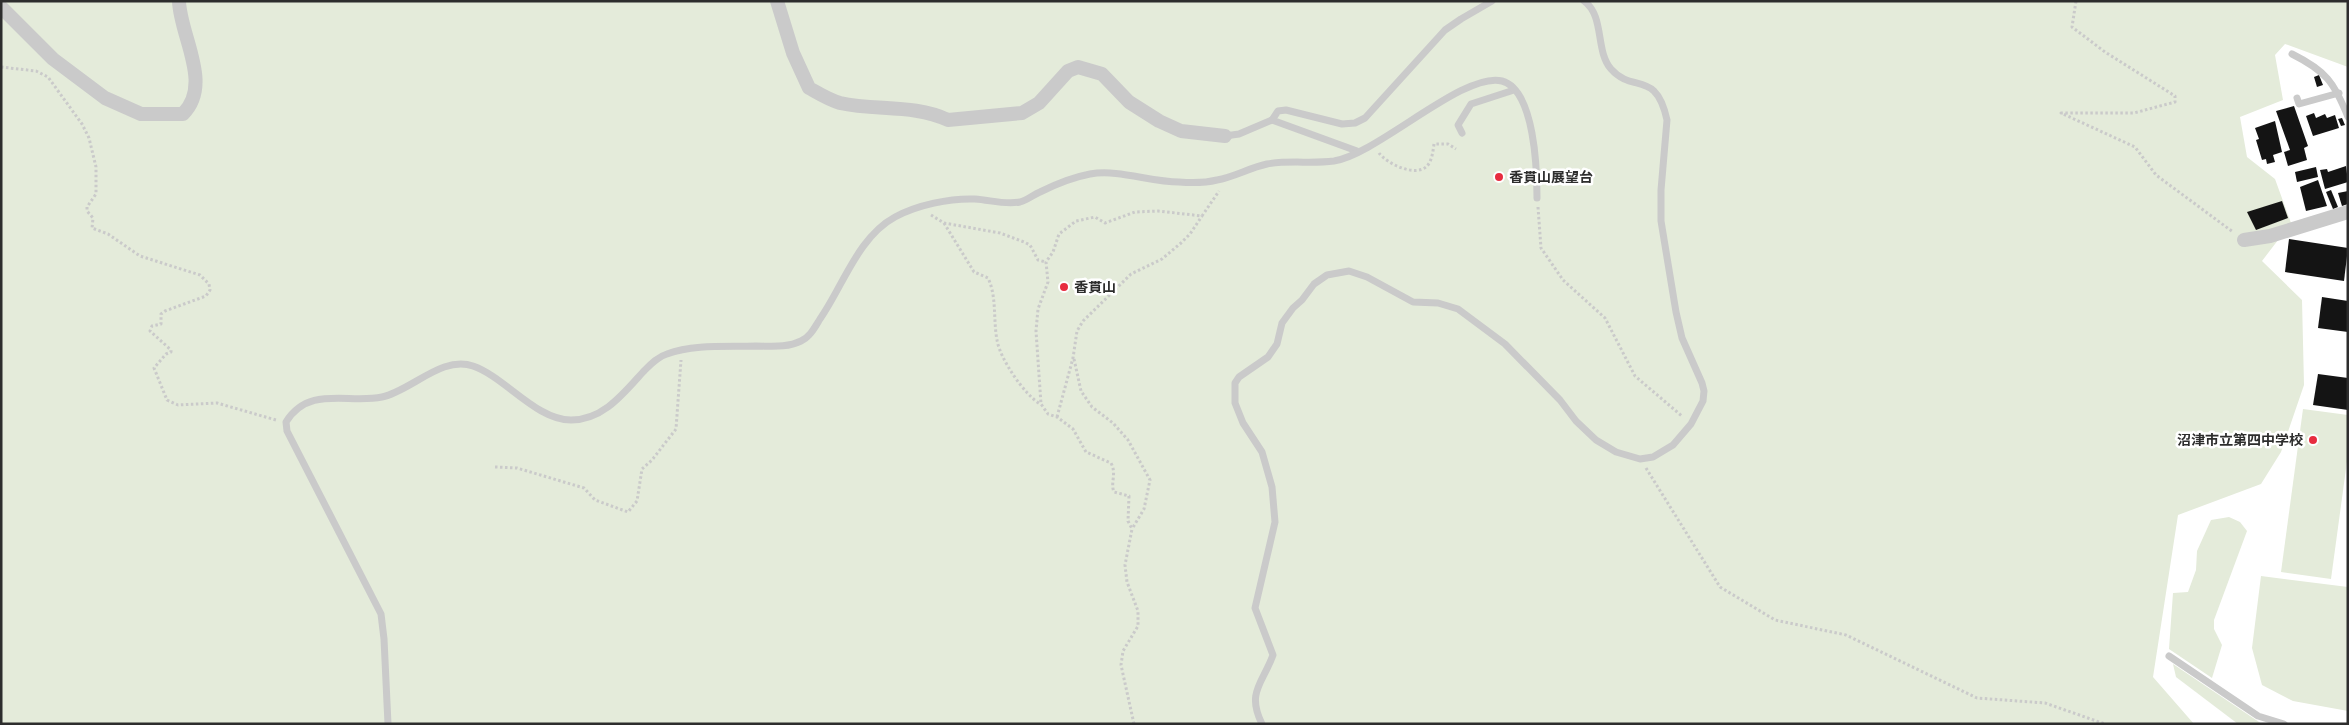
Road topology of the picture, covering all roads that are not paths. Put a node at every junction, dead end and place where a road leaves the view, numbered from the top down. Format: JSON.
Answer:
{"nodes":[{"id":1,"x":179,"y":1,"type":"edge"},
{"id":2,"x":776,"y":1,"type":"edge"},
{"id":3,"x":1492,"y":1,"type":"edge"},
{"id":4,"x":1584,"y":1,"type":"edge"},
{"id":5,"x":1,"y":7,"type":"edge"},
{"id":6,"x":2292,"y":54,"type":"dead end"},
{"id":7,"x":1514,"y":90,"type":"junction"},
{"id":8,"x":2338,"y":93,"type":"junction"},
{"id":9,"x":2297,"y":98,"type":"dead end"},
{"id":10,"x":2348,"y":117,"type":"edge"},
{"id":11,"x":1272,"y":120,"type":"junction"},
{"id":12,"x":1462,"y":134,"type":"dead end"},
{"id":13,"x":1225,"y":136,"type":"joint"},
{"id":14,"x":1358,"y":151,"type":"junction"},
{"id":15,"x":1537,"y":198,"type":"road end"},
{"id":16,"x":2348,"y":212,"type":"edge"},
{"id":17,"x":2244,"y":240,"type":"road end"},
{"id":18,"x":2169,"y":656,"type":"dead end"},
{"id":19,"x":388,"y":724,"type":"edge"},
{"id":20,"x":1262,"y":724,"type":"edge"},
{"id":21,"x":2284,"y":724,"type":"edge"}],
"edges":[{"from":1,"to":5,"type":"street"},
{"from":2,"to":13,"type":"street"},
{"from":3,"to":11,"type":"lane"},
{"from":4,"to":20,"type":"lane"},
{"from":6,"to":8,"type":"lane"},
{"from":7,"to":12,"type":"lane"},
{"from":7,"to":14,"type":"lane"},
{"from":7,"to":15,"type":"lane"},
{"from":8,"to":9,"type":"lane"},
{"from":8,"to":10,"type":"lane"},
{"from":11,"to":13,"type":"lane"},
{"from":11,"to":14,"type":"lane"},
{"from":14,"to":19,"type":"lane"},
{"from":16,"to":17,"type":"street"},
{"from":18,"to":21,"type":"lane"}]}
